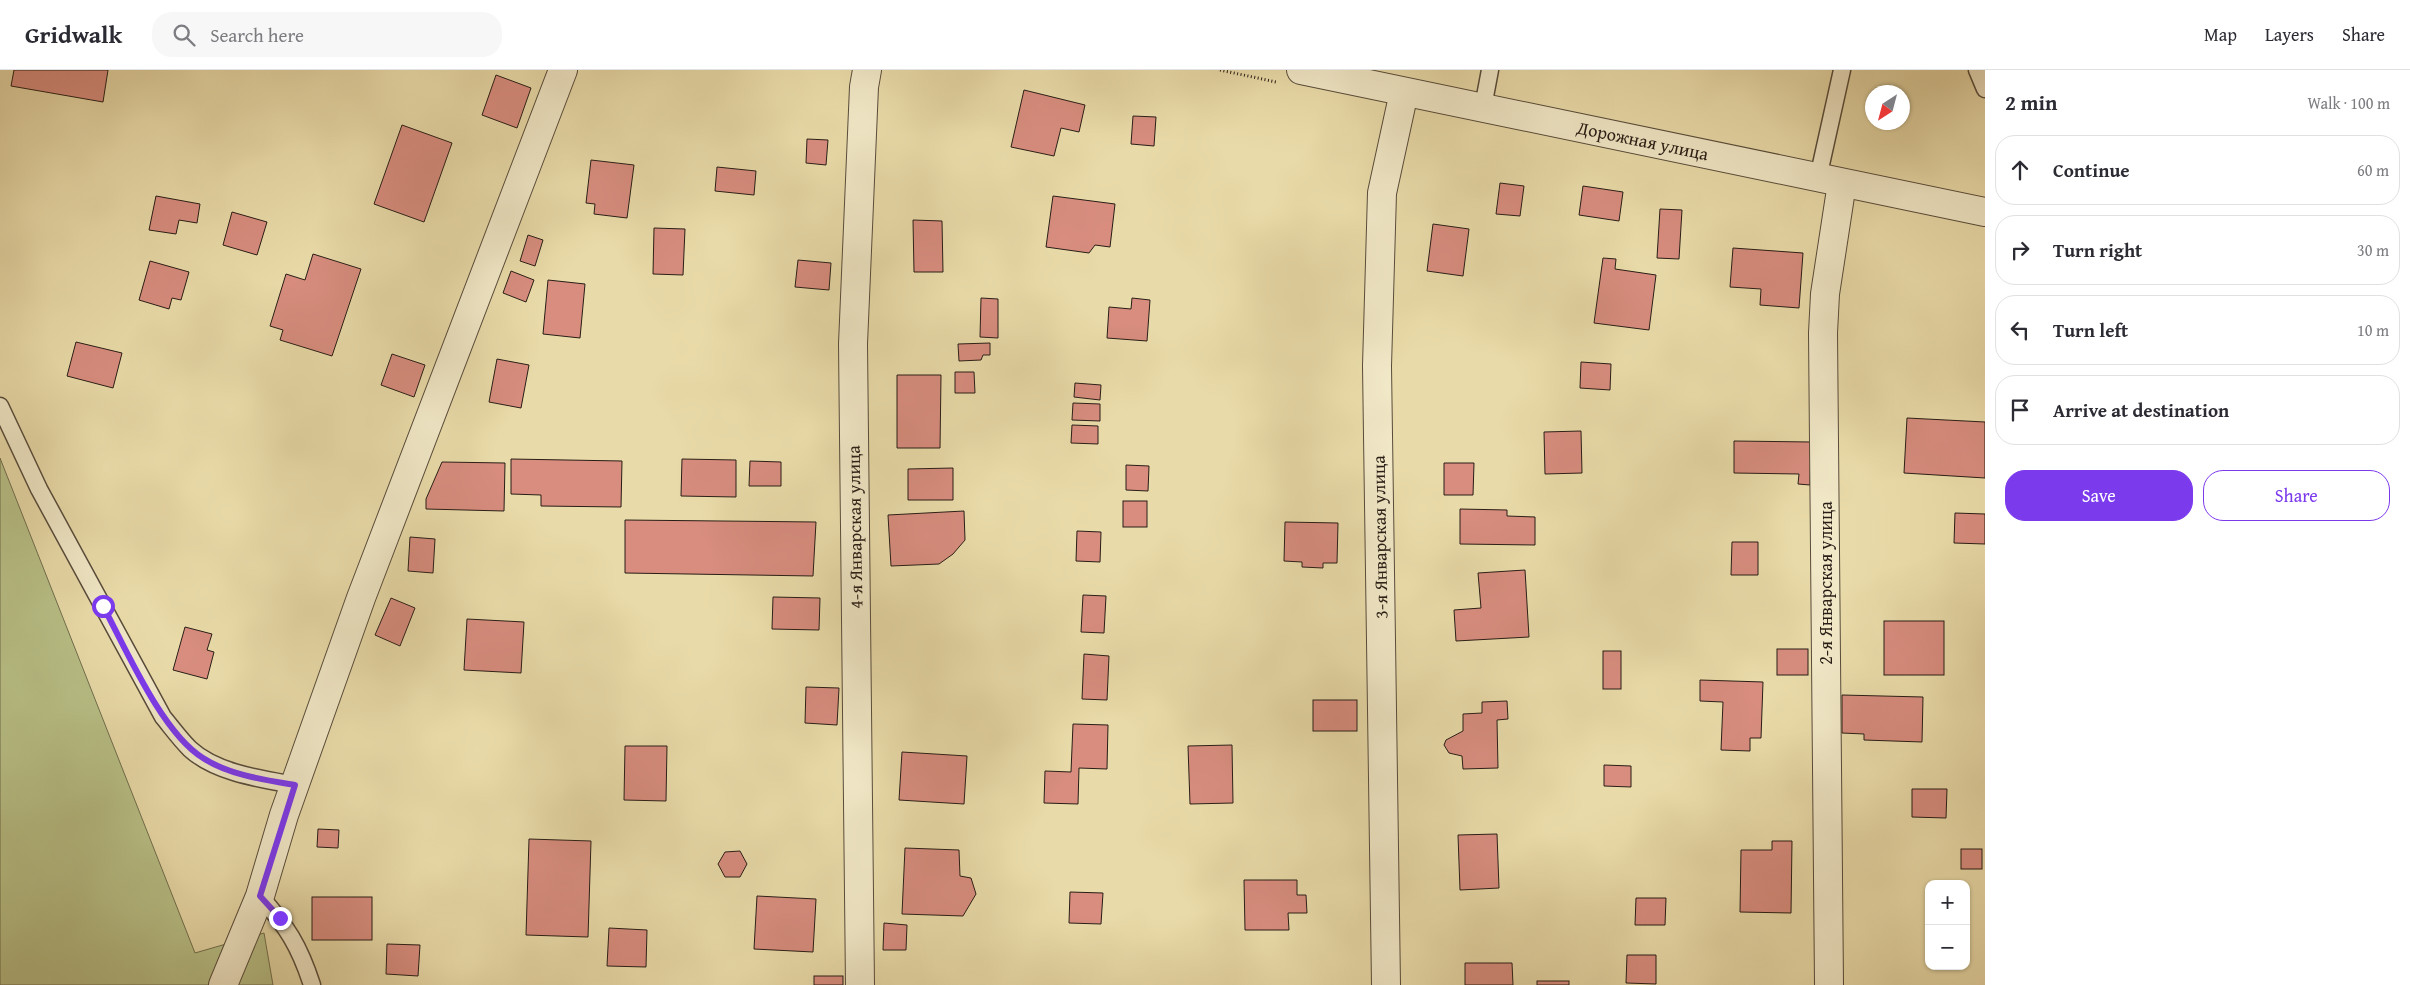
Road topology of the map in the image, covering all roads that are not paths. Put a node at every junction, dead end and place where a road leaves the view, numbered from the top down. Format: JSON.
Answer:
{"nodes":[{"id":1,"x":563,"y":70,"type":"edge"},
{"id":2,"x":867,"y":70,"type":"edge"},
{"id":3,"x":1300,"y":70,"type":"edge"},
{"id":4,"x":1490,"y":70,"type":"edge"},
{"id":5,"x":1842,"y":70,"type":"edge"},
{"id":6,"x":1977,"y":70,"type":"edge"},
{"id":7,"x":1985,"y":89,"type":"edge"},
{"id":8,"x":1404,"y":92,"type":"junction"},
{"id":9,"x":1483,"y":108,"type":"junction"},
{"id":10,"x":1830,"y":180,"type":"junction"},
{"id":11,"x":1985,"y":212,"type":"edge"},
{"id":12,"x":0,"y":406,"type":"edge"},
{"id":13,"x":295,"y":785,"type":"junction"},
{"id":14,"x":260,"y":896,"type":"junction"},
{"id":15,"x":223,"y":985,"type":"edge"},
{"id":16,"x":312,"y":985,"type":"edge"},
{"id":17,"x":860,"y":985,"type":"edge"},
{"id":18,"x":1386,"y":985,"type":"edge"},
{"id":19,"x":1830,"y":985,"type":"edge"}],
"edges":[{"from":1,"to":13,"type":"street"},
{"from":2,"to":17,"type":"street","name":"4-я Январская улица"},
{"from":3,"to":8,"type":"street","name":"Дорожная улица"},
{"from":4,"to":9,"type":"lane"},
{"from":5,"to":10,"type":"lane"},
{"from":6,"to":7,"type":"lane"},
{"from":8,"to":9,"type":"street","name":"Дорожная улица"},
{"from":8,"to":18,"type":"street","name":"3-я Январская улица"},
{"from":9,"to":10,"type":"street","name":"Дорожная улица"},
{"from":10,"to":11,"type":"street","name":"Дорожная улица"},
{"from":10,"to":19,"type":"street","name":"2-я Январская улица"},
{"from":12,"to":13,"type":"lane"},
{"from":13,"to":14,"type":"street"},
{"from":14,"to":15,"type":"street"},
{"from":14,"to":16,"type":"lane"}]}
